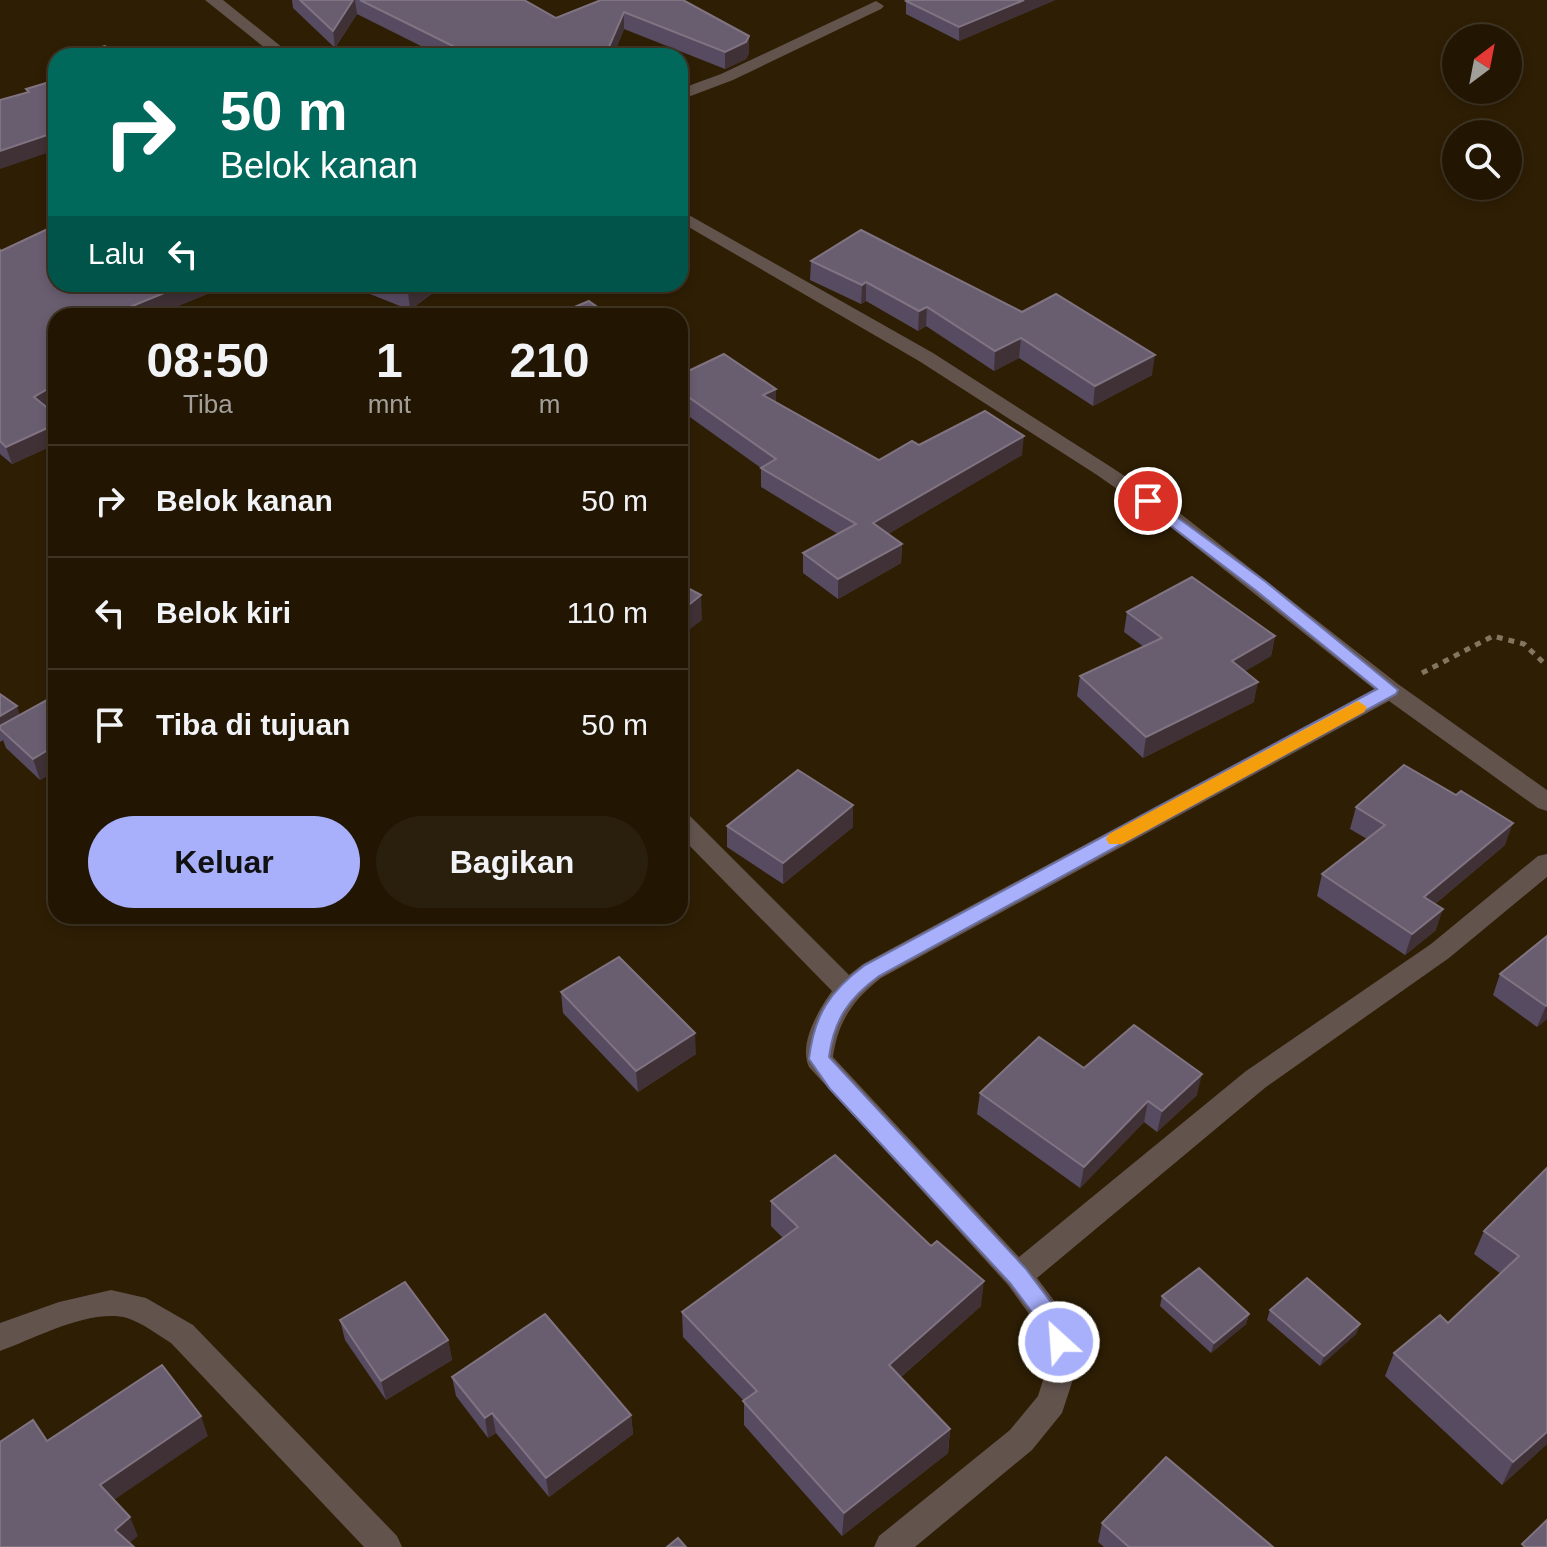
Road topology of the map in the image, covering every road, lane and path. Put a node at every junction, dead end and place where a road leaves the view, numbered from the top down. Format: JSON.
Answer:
{"nodes":[{"id":1,"x":213,"y":0,"type":"edge"},
{"id":2,"x":876,"y":6,"type":"dead end"},
{"id":3,"x":275,"y":48,"type":"edge"},
{"id":4,"x":688,"y":92,"type":"edge"},
{"id":5,"x":688,"y":220,"type":"edge"},
{"id":6,"x":1547,"y":666,"type":"edge"},
{"id":7,"x":1390,"y":690,"type":"junction"},
{"id":8,"x":1547,"y":802,"type":"edge"},
{"id":9,"x":688,"y":829,"type":"edge"},
{"id":10,"x":1547,"y":863,"type":"edge"},
{"id":11,"x":847,"y":989,"type":"junction"},
{"id":12,"x":1018,"y":1276,"type":"junction"},
{"id":13,"x":0,"y":1338,"type":"edge"},
{"id":14,"x":386,"y":1547,"type":"edge"},
{"id":15,"x":890,"y":1547,"type":"edge"}],
"edges":[{"from":1,"to":3,"type":"street"},
{"from":2,"to":4,"type":"street"},
{"from":5,"to":7,"type":"street"},
{"from":6,"to":7,"type":"path"},
{"from":7,"to":8,"type":"street"},
{"from":7,"to":11,"type":"street"},
{"from":9,"to":11,"type":"street"},
{"from":10,"to":12,"type":"street"},
{"from":11,"to":12,"type":"street"},
{"from":12,"to":15,"type":"street"},
{"from":13,"to":14,"type":"street"}]}
